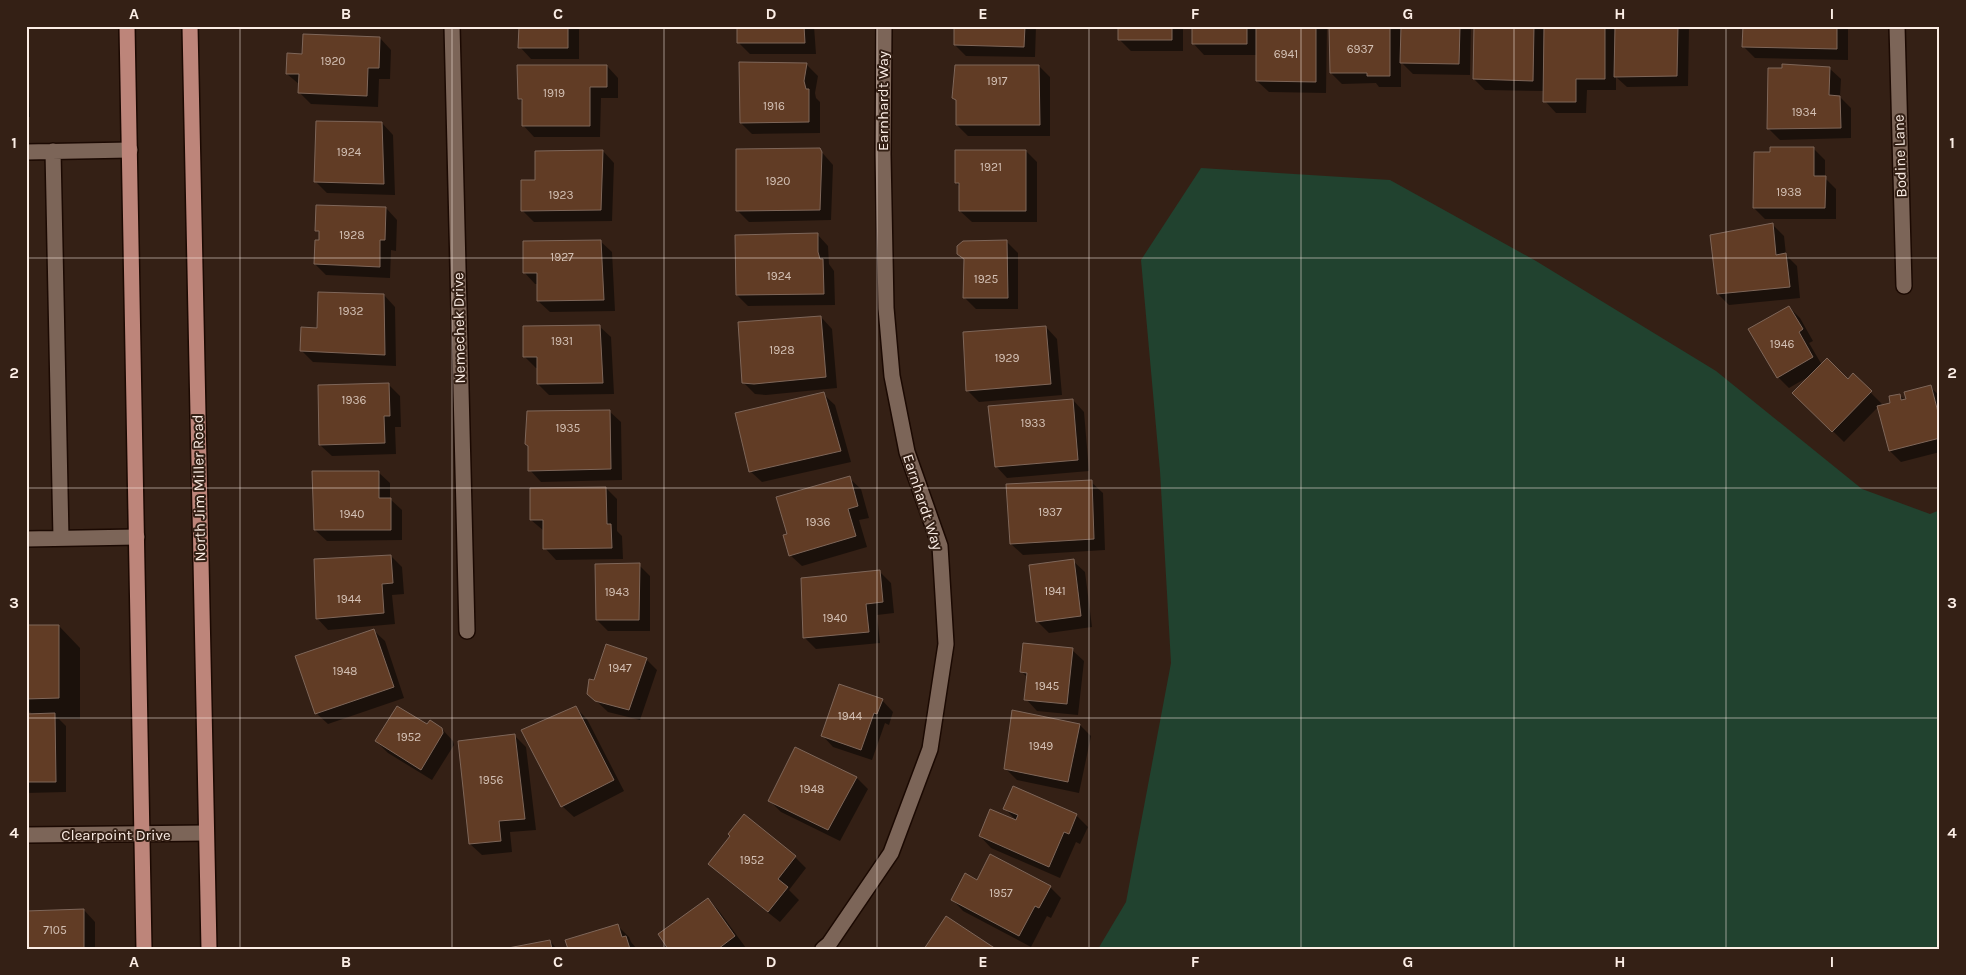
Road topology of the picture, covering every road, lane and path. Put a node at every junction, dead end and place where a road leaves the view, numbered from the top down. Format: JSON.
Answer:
{"nodes":[{"id":1,"x":128,"y":26,"type":"edge"},
{"id":2,"x":190,"y":26,"type":"edge"},
{"id":3,"x":452,"y":26,"type":"edge"},
{"id":4,"x":884,"y":26,"type":"edge"},
{"id":5,"x":1897,"y":26,"type":"edge"},
{"id":6,"x":130,"y":150,"type":"junction"},
{"id":7,"x":54,"y":151,"type":"junction"},
{"id":8,"x":26,"y":152,"type":"edge"},
{"id":9,"x":1904,"y":286,"type":"dead end"},
{"id":10,"x":137,"y":537,"type":"junction"},
{"id":11,"x":26,"y":538,"type":"edge"},
{"id":12,"x":61,"y":538,"type":"junction"},
{"id":13,"x":467,"y":631,"type":"dead end"},
{"id":14,"x":206,"y":833,"type":"junction"},
{"id":15,"x":26,"y":835,"type":"edge"},
{"id":16,"x":142,"y":835,"type":"junction"},
{"id":17,"x":144,"y":949,"type":"edge"},
{"id":18,"x":208,"y":949,"type":"edge"},
{"id":19,"x":823,"y":949,"type":"edge"}],
"edges":[{"from":1,"to":6,"type":"main road"},
{"from":2,"to":14,"type":"main road","name":"North Jim Miller Road"},
{"from":3,"to":13,"type":"street","name":"Nemechek Drive"},
{"from":4,"to":19,"type":"street","name":"Earnhardt Way"},
{"from":5,"to":9,"type":"street","name":"Bodine Lane"},
{"from":6,"to":7,"type":"street"},
{"from":6,"to":10,"type":"main road"},
{"from":7,"to":8,"type":"street"},
{"from":7,"to":12,"type":"street"},
{"from":10,"to":12,"type":"street"},
{"from":10,"to":16,"type":"main road"},
{"from":11,"to":12,"type":"street"},
{"from":14,"to":16,"type":"street","name":"Clearpoint Drive"},
{"from":14,"to":18,"type":"main road","name":"North Jim Miller Road"},
{"from":15,"to":16,"type":"street","name":"Clearpoint Drive"},
{"from":16,"to":17,"type":"main road"}]}
